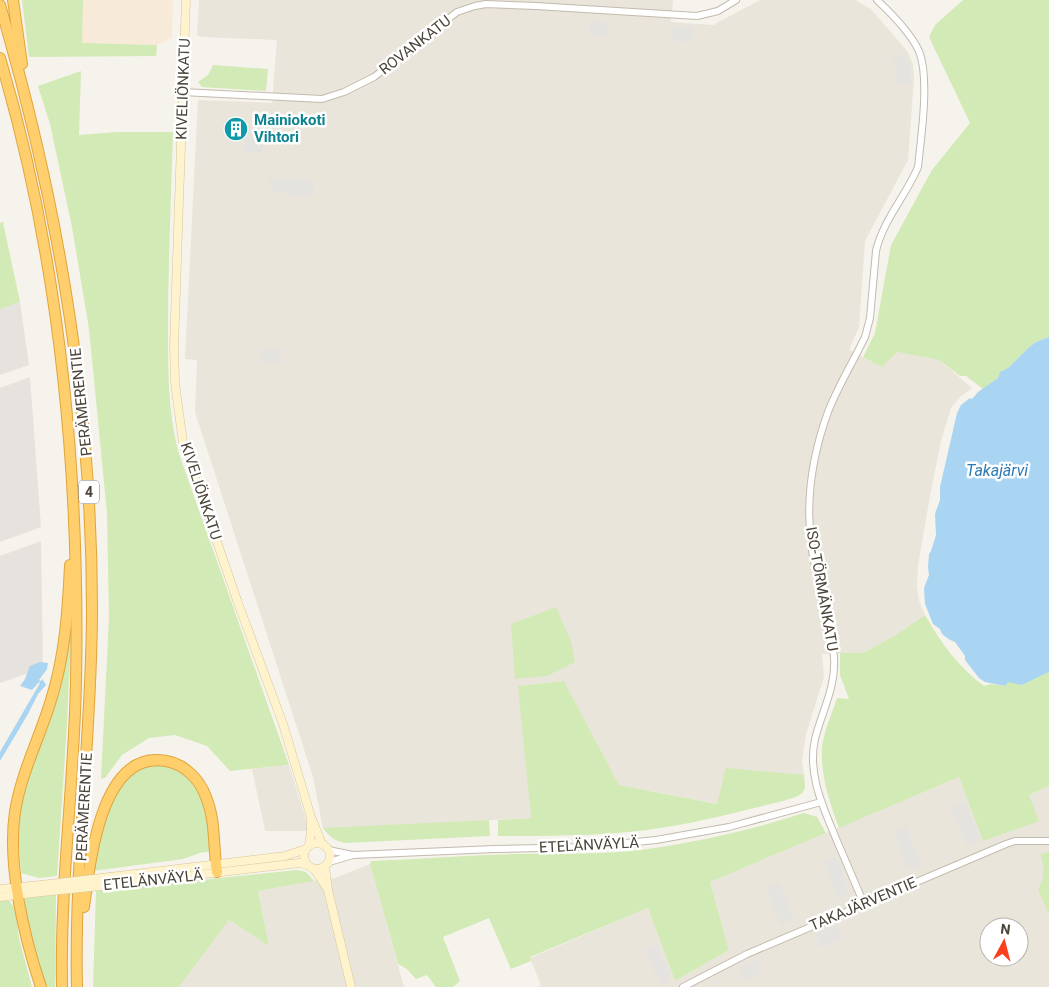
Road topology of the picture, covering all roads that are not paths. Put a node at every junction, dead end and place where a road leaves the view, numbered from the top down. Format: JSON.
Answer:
{"nodes":[{"id":1,"x":13,"y":0,"type":"edge"},
{"id":2,"x":186,"y":0,"type":"edge"},
{"id":3,"x":736,"y":0,"type":"edge"},
{"id":4,"x":877,"y":0,"type":"edge"},
{"id":5,"x":0,"y":6,"type":"edge"},
{"id":6,"x":0,"y":58,"type":"edge"},
{"id":7,"x":24,"y":87,"type":"junction"},
{"id":8,"x":182,"y":92,"type":"junction"},
{"id":9,"x":76,"y":540,"type":"junction"},
{"id":10,"x":821,"y":802,"type":"junction"},
{"id":11,"x":311,"y":817,"type":"junction"},
{"id":12,"x":1049,"y":841,"type":"edge"},
{"id":13,"x":325,"y":847,"type":"junction"},
{"id":14,"x":307,"y":848,"type":"junction"},
{"id":15,"x":353,"y":855,"type":"junction"},
{"id":16,"x":327,"y":864,"type":"junction"},
{"id":17,"x":310,"y":867,"type":"junction"},
{"id":18,"x":216,"y":868,"type":"junction"},
{"id":19,"x":0,"y":889,"type":"edge"},
{"id":20,"x":328,"y":890,"type":"junction"},
{"id":21,"x":18,"y":891,"type":"junction"},
{"id":22,"x":0,"y":897,"type":"edge"},
{"id":23,"x":864,"y":904,"type":"junction"},
{"id":24,"x":77,"y":986,"type":"edge"},
{"id":25,"x":41,"y":987,"type":"edge"},
{"id":26,"x":62,"y":987,"type":"edge"},
{"id":27,"x":351,"y":987,"type":"edge"},
{"id":28,"x":684,"y":987,"type":"edge"}],
"edges":[{"from":1,"to":7,"type":"highway"},
{"from":2,"to":8,"type":"main road","name":"KIVELIÖNKATU"},
{"from":3,"to":8,"type":"street","name":"ROVANKATU"},
{"from":4,"to":10,"type":"street","name":"ISO-TÖRMÄNKATU"},
{"from":5,"to":7,"type":"highway","name":"PERÄMERENTIE","number":"4"},
{"from":6,"to":9,"type":"highway","name":"PERÄMERENTIE","number":"4"},
{"from":7,"to":24,"type":"highway","name":"PERÄMERENTIE","number":"4"},
{"from":8,"to":11,"type":"main road","name":"KIVELIÖNKATU"},
{"from":9,"to":21,"type":"highway"},
{"from":9,"to":26,"type":"highway","name":"PERÄMERENTIE","number":"4"},
{"from":10,"to":15,"type":"street","name":"ETELÄNVÄYLÄ"},
{"from":10,"to":23,"type":"street","name":"ISO-TÖRMÄNKATU"},
{"from":11,"to":13,"type":"main road","name":"KIVELIÖNKATU"},
{"from":11,"to":14,"type":"main road","name":"KIVELIÖNKATU"},
{"from":12,"to":23,"type":"street","name":"TAKAJÄRVENTIE"},
{"from":13,"to":14,"type":"main road"},
{"from":13,"to":15,"type":"street","name":"ETELÄNVÄYLÄ"},
{"from":13,"to":16,"type":"main road"},
{"from":14,"to":17,"type":"main road"},
{"from":14,"to":18,"type":"main road","name":"ETELÄNVÄYLÄ"},
{"from":15,"to":16,"type":"street","name":"ETELÄNVÄYLÄ"},
{"from":16,"to":17,"type":"main road"},
{"from":16,"to":20,"type":"main road"},
{"from":17,"to":18,"type":"main road","name":"ETELÄNVÄYLÄ"},
{"from":17,"to":20,"type":"main road"},
{"from":18,"to":21,"type":"main road","name":"ETELÄNVÄYLÄ","bridge":true},
{"from":18,"to":24,"type":"highway"},
{"from":19,"to":21,"type":"main road","name":"ETELÄNVÄYLÄ"},
{"from":20,"to":27,"type":"main road"},
{"from":21,"to":22,"type":"main road","name":"ETELÄNVÄYLÄ"},
{"from":21,"to":25,"type":"highway"},
{"from":23,"to":28,"type":"street","name":"TAKAJÄRVENTIE"}]}
